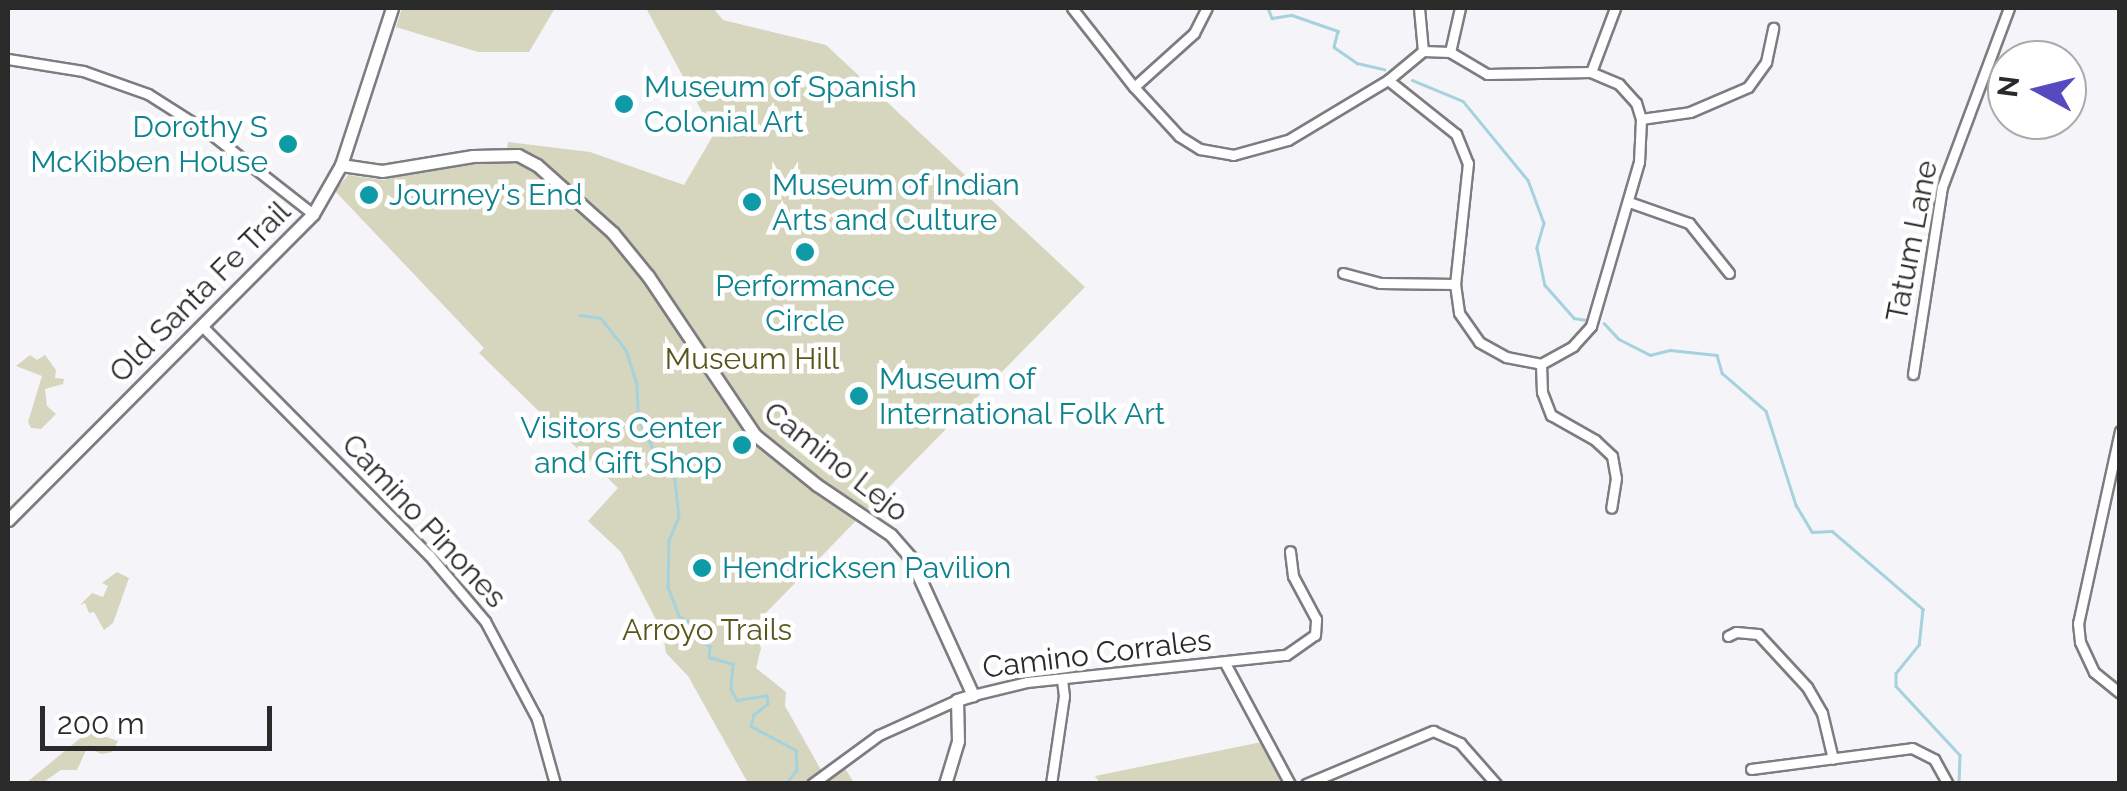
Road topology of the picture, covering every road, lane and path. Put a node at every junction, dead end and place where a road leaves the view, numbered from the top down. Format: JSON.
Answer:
{"nodes":[{"id":1,"x":392,"y":8,"type":"edge"},
{"id":2,"x":1072,"y":8,"type":"edge"},
{"id":3,"x":1207,"y":8,"type":"edge"},
{"id":4,"x":1419,"y":8,"type":"edge"},
{"id":5,"x":1460,"y":8,"type":"edge"},
{"id":6,"x":1615,"y":8,"type":"edge"},
{"id":7,"x":2009,"y":8,"type":"edge"},
{"id":8,"x":1773,"y":28,"type":"dead end"},
{"id":9,"x":1423,"y":51,"type":"junction"},
{"id":10,"x":1450,"y":52,"type":"junction"},
{"id":11,"x":8,"y":59,"type":"edge"},
{"id":12,"x":1591,"y":72,"type":"junction"},
{"id":13,"x":1388,"y":80,"type":"junction"},
{"id":14,"x":1134,"y":87,"type":"junction"},
{"id":15,"x":1641,"y":120,"type":"junction"},
{"id":16,"x":341,"y":166,"type":"junction"},
{"id":17,"x":1629,"y":202,"type":"junction"},
{"id":18,"x":313,"y":214,"type":"junction"},
{"id":19,"x":1342,"y":273,"type":"dead end"},
{"id":20,"x":1729,"y":273,"type":"dead end"},
{"id":21,"x":1455,"y":284,"type":"junction"},
{"id":22,"x":203,"y":327,"type":"junction"},
{"id":23,"x":1540,"y":364,"type":"junction"},
{"id":24,"x":1913,"y":374,"type":"dead end"},
{"id":25,"x":2120,"y":431,"type":"edge"},
{"id":26,"x":1612,"y":508,"type":"dead end"},
{"id":27,"x":8,"y":520,"type":"edge"},
{"id":28,"x":1290,"y":551,"type":"dead end"},
{"id":29,"x":1728,"y":636,"type":"dead end"},
{"id":30,"x":1225,"y":663,"type":"junction"},
{"id":31,"x":1062,"y":679,"type":"junction"},
{"id":32,"x":2120,"y":692,"type":"edge"},
{"id":33,"x":973,"y":694,"type":"junction"},
{"id":34,"x":957,"y":700,"type":"junction"},
{"id":35,"x":1833,"y":759,"type":"junction"},
{"id":36,"x":1751,"y":769,"type":"dead end"},
{"id":37,"x":555,"y":784,"type":"edge"},
{"id":38,"x":812,"y":784,"type":"edge"},
{"id":39,"x":944,"y":784,"type":"edge"},
{"id":40,"x":1051,"y":784,"type":"edge"},
{"id":41,"x":1290,"y":784,"type":"edge"},
{"id":42,"x":1306,"y":784,"type":"edge"},
{"id":43,"x":1496,"y":784,"type":"edge"},
{"id":44,"x":1948,"y":784,"type":"edge"}],
"edges":[{"from":1,"to":16,"type":"street","name":"Old Santa Fe Trail"},
{"from":2,"to":14,"type":"street"},
{"from":3,"to":14,"type":"street"},
{"from":4,"to":9,"type":"street"},
{"from":5,"to":10,"type":"street"},
{"from":6,"to":12,"type":"street"},
{"from":7,"to":24,"type":"street","name":"Tatum Lane"},
{"from":8,"to":15,"type":"street"},
{"from":9,"to":10,"type":"street"},
{"from":9,"to":13,"type":"street"},
{"from":10,"to":12,"type":"street"},
{"from":11,"to":18,"type":"street"},
{"from":12,"to":15,"type":"street"},
{"from":13,"to":14,"type":"street"},
{"from":13,"to":21,"type":"street"},
{"from":15,"to":17,"type":"street"},
{"from":16,"to":18,"type":"street","name":"Old Santa Fe Trail"},
{"from":16,"to":33,"type":"street","name":"Camino Lejo"},
{"from":17,"to":20,"type":"street"},
{"from":17,"to":23,"type":"street"},
{"from":18,"to":22,"type":"street","name":"Old Santa Fe Trail"},
{"from":19,"to":21,"type":"street"},
{"from":21,"to":23,"type":"street"},
{"from":22,"to":27,"type":"street","name":"Old Santa Fe Trail"},
{"from":22,"to":37,"type":"street","name":"Camino Pinones"},
{"from":23,"to":26,"type":"street"},
{"from":25,"to":32,"type":"street"},
{"from":28,"to":30,"type":"street","name":"Camino Corrales"},
{"from":29,"to":35,"type":"street"},
{"from":30,"to":31,"type":"street","name":"Camino Corrales"},
{"from":30,"to":41,"type":"street"},
{"from":31,"to":33,"type":"street","name":"Camino Corrales"},
{"from":31,"to":40,"type":"street"},
{"from":33,"to":34,"type":"street","name":"Camino Corrales"},
{"from":34,"to":38,"type":"street","name":"Camino Corrales"},
{"from":34,"to":39,"type":"street"},
{"from":35,"to":36,"type":"street"},
{"from":35,"to":44,"type":"street"},
{"from":42,"to":43,"type":"street"}]}
